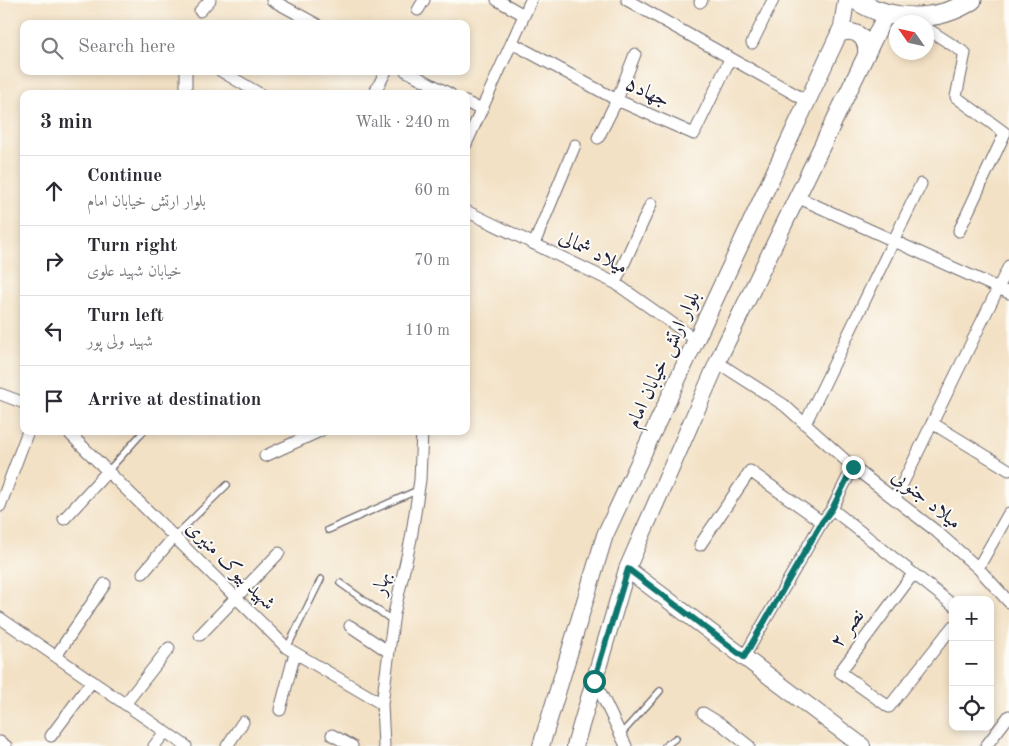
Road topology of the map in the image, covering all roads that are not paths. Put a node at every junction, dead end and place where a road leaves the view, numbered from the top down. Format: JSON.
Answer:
{"nodes":[{"id":1,"x":210,"y":0,"type":"edge"},
{"id":2,"x":272,"y":0,"type":"edge"},
{"id":3,"x":497,"y":0,"type":"edge"},
{"id":4,"x":531,"y":0,"type":"edge"},
{"id":5,"x":627,"y":0,"type":"edge"},
{"id":6,"x":773,"y":0,"type":"edge"},
{"id":7,"x":846,"y":0,"type":"edge"},
{"id":8,"x":856,"y":0,"type":"edge"},
{"id":9,"x":972,"y":0,"type":"edge"},
{"id":10,"x":200,"y":11,"type":"dead end"},
{"id":11,"x":886,"y":14,"type":"junction"},
{"id":12,"x":524,"y":15,"type":"junction"},
{"id":13,"x":892,"y":15,"type":"edge"},
{"id":14,"x":934,"y":15,"type":"edge"},
{"id":15,"x":308,"y":20,"type":"edge"},
{"id":16,"x":934,"y":33,"type":"edge"},
{"id":17,"x":838,"y":35,"type":"junction"},
{"id":18,"x":512,"y":43,"type":"junction"},
{"id":19,"x":752,"y":43,"type":"dead end"},
{"id":20,"x":635,"y":54,"type":"dead end"},
{"id":21,"x":866,"y":54,"type":"junction"},
{"id":22,"x":730,"y":59,"type":"junction"},
{"id":23,"x":186,"y":75,"type":"edge"},
{"id":24,"x":228,"y":75,"type":"edge"},
{"id":25,"x":384,"y":75,"type":"edge"},
{"id":26,"x":414,"y":75,"type":"edge"},
{"id":27,"x":186,"y":90,"type":"edge"},
{"id":28,"x":253,"y":90,"type":"edge"},
{"id":29,"x":376,"y":90,"type":"edge"},
{"id":30,"x":442,"y":90,"type":"edge"},
{"id":31,"x":617,"y":100,"type":"junction"},
{"id":32,"x":807,"y":101,"type":"junction"},
{"id":33,"x":470,"y":104,"type":"edge"},
{"id":34,"x":482,"y":110,"type":"junction"},
{"id":35,"x":470,"y":136,"type":"edge"},
{"id":36,"x":598,"y":138,"type":"dead end"},
{"id":37,"x":576,"y":145,"type":"dead end"},
{"id":38,"x":920,"y":184,"type":"dead end"},
{"id":39,"x":797,"y":197,"type":"junction"},
{"id":40,"x":651,"y":204,"type":"dead end"},
{"id":41,"x":470,"y":213,"type":"edge"},
{"id":42,"x":959,"y":231,"type":"dead end"},
{"id":43,"x":892,"y":240,"type":"junction"},
{"id":44,"x":534,"y":244,"type":"junction"},
{"id":45,"x":1009,"y":266,"type":"edge"},
{"id":46,"x":615,"y":283,"type":"junction"},
{"id":47,"x":1004,"y":291,"type":"edge"},
{"id":48,"x":696,"y":340,"type":"junction"},
{"id":49,"x":717,"y":362,"type":"junction"},
{"id":50,"x":0,"y":394,"type":"edge"},
{"id":51,"x":20,"y":402,"type":"edge"},
{"id":52,"x":932,"y":423,"type":"junction"},
{"id":53,"x":805,"y":424,"type":"junction"},
{"id":54,"x":27,"y":435,"type":"edge"},
{"id":55,"x":72,"y":435,"type":"edge"},
{"id":56,"x":140,"y":435,"type":"edge"},
{"id":57,"x":311,"y":435,"type":"edge"},
{"id":58,"x":422,"y":435,"type":"edge"},
{"id":59,"x":265,"y":456,"type":"dead end"},
{"id":60,"x":853,"y":467,"type":"junction"},
{"id":61,"x":1009,"y":470,"type":"edge"},
{"id":62,"x":108,"y":471,"type":"junction"},
{"id":63,"x":227,"y":485,"type":"dead end"},
{"id":64,"x":418,"y":490,"type":"junction"},
{"id":65,"x":895,"y":499,"type":"junction"},
{"id":66,"x":0,"y":506,"type":"edge"},
{"id":67,"x":832,"y":509,"type":"junction"},
{"id":68,"x":1009,"y":513,"type":"edge"},
{"id":69,"x":64,"y":519,"type":"dead end"},
{"id":70,"x":822,"y":522,"type":"junction"},
{"id":71,"x":328,"y":530,"type":"dead end"},
{"id":72,"x":174,"y":537,"type":"junction"},
{"id":73,"x":700,"y":545,"type":"dead end"},
{"id":74,"x":279,"y":554,"type":"dead end"},
{"id":75,"x":978,"y":568,"type":"junction"},
{"id":76,"x":628,"y":569,"type":"junction"},
{"id":77,"x":143,"y":574,"type":"dead end"},
{"id":78,"x":913,"y":574,"type":"junction"},
{"id":79,"x":321,"y":579,"type":"dead end"},
{"id":80,"x":340,"y":583,"type":"dead end"},
{"id":81,"x":104,"y":584,"type":"dead end"},
{"id":82,"x":236,"y":598,"type":"junction"},
{"id":83,"x":1009,"y":602,"type":"edge"},
{"id":84,"x":949,"y":603,"type":"edge"},
{"id":85,"x":0,"y":618,"type":"edge"},
{"id":86,"x":394,"y":621,"type":"junction"},
{"id":87,"x":350,"y":626,"type":"dead end"},
{"id":88,"x":949,"y":631,"type":"edge"},
{"id":89,"x":200,"y":634,"type":"dead end"},
{"id":90,"x":170,"y":648,"type":"dead end"},
{"id":91,"x":291,"y":651,"type":"junction"},
{"id":92,"x":389,"y":652,"type":"junction"},
{"id":93,"x":56,"y":656,"type":"junction"},
{"id":94,"x":744,"y":657,"type":"junction"},
{"id":95,"x":92,"y":681,"type":"junction"},
{"id":96,"x":594,"y":681,"type":"junction"},
{"id":97,"x":660,"y":691,"type":"dead end"},
{"id":98,"x":125,"y":704,"type":"junction"},
{"id":99,"x":382,"y":704,"type":"junction"},
{"id":100,"x":280,"y":710,"type":"dead end"},
{"id":101,"x":703,"y":713,"type":"dead end"},
{"id":102,"x":1009,"y":716,"type":"edge"},
{"id":103,"x":243,"y":722,"type":"dead end"},
{"id":104,"x":165,"y":732,"type":"junction"},
{"id":105,"x":621,"y":734,"type":"junction"},
{"id":106,"x":332,"y":735,"type":"dead end"},
{"id":107,"x":51,"y":736,"type":"dead end"},
{"id":108,"x":676,"y":738,"type":"dead end"},
{"id":109,"x":0,"y":742,"type":"edge"},
{"id":110,"x":6,"y":746,"type":"edge"},
{"id":111,"x":154,"y":746,"type":"edge"},
{"id":112,"x":186,"y":746,"type":"edge"},
{"id":113,"x":227,"y":746,"type":"edge"},
{"id":114,"x":352,"y":746,"type":"edge"},
{"id":115,"x":384,"y":746,"type":"edge"},
{"id":116,"x":541,"y":746,"type":"edge"},
{"id":117,"x":575,"y":746,"type":"edge"},
{"id":118,"x":626,"y":746,"type":"edge"},
{"id":119,"x":665,"y":746,"type":"edge"},
{"id":120,"x":749,"y":746,"type":"edge"},
{"id":121,"x":862,"y":746,"type":"edge"},
{"id":122,"x":986,"y":746,"type":"edge"}],
"edges":[{"from":1,"to":10,"type":"street"},
{"from":2,"to":15,"type":"street"},
{"from":3,"to":12,"type":"street"},
{"from":4,"to":12,"type":"street"},
{"from":5,"to":22,"type":"street"},
{"from":6,"to":19,"type":"street"},
{"from":7,"to":17,"type":"main road","name":"بلوار ارتش خیابان امام"},
{"from":8,"to":11,"type":"highway"},
{"from":9,"to":14,"type":"highway"},
{"from":11,"to":13,"type":"highway"},
{"from":11,"to":21,"type":"main road"},
{"from":12,"to":18,"type":"street"},
{"from":16,"to":42,"type":"street"},
{"from":17,"to":21,"type":"main road"},
{"from":17,"to":32,"type":"main road","name":"بلوار ارتش خیابان امام"},
{"from":18,"to":31,"type":"street","name":"جهاد۵"},
{"from":18,"to":34,"type":"street"},
{"from":20,"to":31,"type":"street"},
{"from":21,"to":39,"type":"main road"},
{"from":22,"to":31,"type":"street","name":"جهاد۵"},
{"from":22,"to":32,"type":"street"},
{"from":23,"to":27,"type":"street"},
{"from":24,"to":28,"type":"street"},
{"from":25,"to":29,"type":"street"},
{"from":26,"to":30,"type":"street"},
{"from":31,"to":36,"type":"street"},
{"from":32,"to":48,"type":"main road","name":"بلوار ارتش خیابان امام"},
{"from":33,"to":34,"type":"street"},
{"from":34,"to":35,"type":"street"},
{"from":37,"to":44,"type":"street"},
{"from":38,"to":43,"type":"street"},
{"from":39,"to":43,"type":"street"},
{"from":39,"to":49,"type":"main road"},
{"from":40,"to":46,"type":"street"},
{"from":41,"to":44,"type":"street","name":"میلاد شمالی"},
{"from":43,"to":47,"type":"street"},
{"from":43,"to":53,"type":"street"},
{"from":44,"to":46,"type":"street","name":"میلاد شمالی"},
{"from":45,"to":47,"type":"street"},
{"from":46,"to":48,"type":"street","name":"میلاد شمالی"},
{"from":47,"to":52,"type":"street"},
{"from":48,"to":116,"type":"main road","name":"بلوار ارتش خیابان امام"},
{"from":49,"to":53,"type":"street","name":"میلاد جنوبی"},
{"from":49,"to":76,"type":"main road"},
{"from":50,"to":51,"type":"street"},
{"from":52,"to":61,"type":"street"},
{"from":52,"to":65,"type":"street"},
{"from":53,"to":60,"type":"street","name":"میلاد جنوبی"},
{"from":54,"to":66,"type":"street"},
{"from":55,"to":62,"type":"street","name":"شهید بیوک منیری"},
{"from":56,"to":62,"type":"lane"},
{"from":57,"to":59,"type":"street"},
{"from":58,"to":64,"type":"street","name":"بهار"},
{"from":60,"to":65,"type":"street","name":"میلاد جنوبی"},
{"from":60,"to":67,"type":"street"},
{"from":62,"to":69,"type":"street"},
{"from":62,"to":72,"type":"street","name":"شهید بیوک منیری"},
{"from":63,"to":72,"type":"lane"},
{"from":64,"to":71,"type":"lane"},
{"from":64,"to":86,"type":"street","name":"بهار"},
{"from":65,"to":75,"type":"street","name":"میلاد جنوبی"},
{"from":67,"to":70,"type":"street"},
{"from":67,"to":78,"type":"street"},
{"from":68,"to":75,"type":"street"},
{"from":70,"to":73,"type":"street"},
{"from":70,"to":94,"type":"street"},
{"from":72,"to":77,"type":"street"},
{"from":72,"to":82,"type":"street","name":"شهید بیوک منیری"},
{"from":74,"to":82,"type":"street"},
{"from":75,"to":83,"type":"street","name":"میلاد جنوبی"},
{"from":76,"to":94,"type":"main road"},
{"from":76,"to":96,"type":"main road"},
{"from":78,"to":84,"type":"street"},
{"from":78,"to":88,"type":"street","name":"نصر ۲"},
{"from":79,"to":91,"type":"lane"},
{"from":80,"to":86,"type":"lane"},
{"from":81,"to":93,"type":"street"},
{"from":82,"to":89,"type":"street"},
{"from":82,"to":91,"type":"street","name":"شهید بیوک منیری"},
{"from":85,"to":93,"type":"street"},
{"from":86,"to":92,"type":"street","name":"بهار"},
{"from":87,"to":92,"type":"street"},
{"from":90,"to":98,"type":"street"},
{"from":91,"to":99,"type":"street","name":"شهید بیوک منیری"},
{"from":91,"to":100,"type":"street"},
{"from":92,"to":99,"type":"street","name":"بهار"},
{"from":93,"to":95,"type":"street"},
{"from":94,"to":121,"type":"main road"},
{"from":95,"to":98,"type":"street"},
{"from":95,"to":107,"type":"street"},
{"from":96,"to":105,"type":"street"},
{"from":96,"to":117,"type":"main road"},
{"from":97,"to":105,"type":"lane"},
{"from":98,"to":104,"type":"street"},
{"from":99,"to":115,"type":"street","name":"بهار"},
{"from":101,"to":120,"type":"street"},
{"from":102,"to":122,"type":"street"},
{"from":103,"to":113,"type":"street"},
{"from":104,"to":111,"type":"street"},
{"from":104,"to":112,"type":"street"},
{"from":105,"to":118,"type":"street"},
{"from":106,"to":114,"type":"street"},
{"from":108,"to":119,"type":"lane"},
{"from":109,"to":110,"type":"street"}]}
